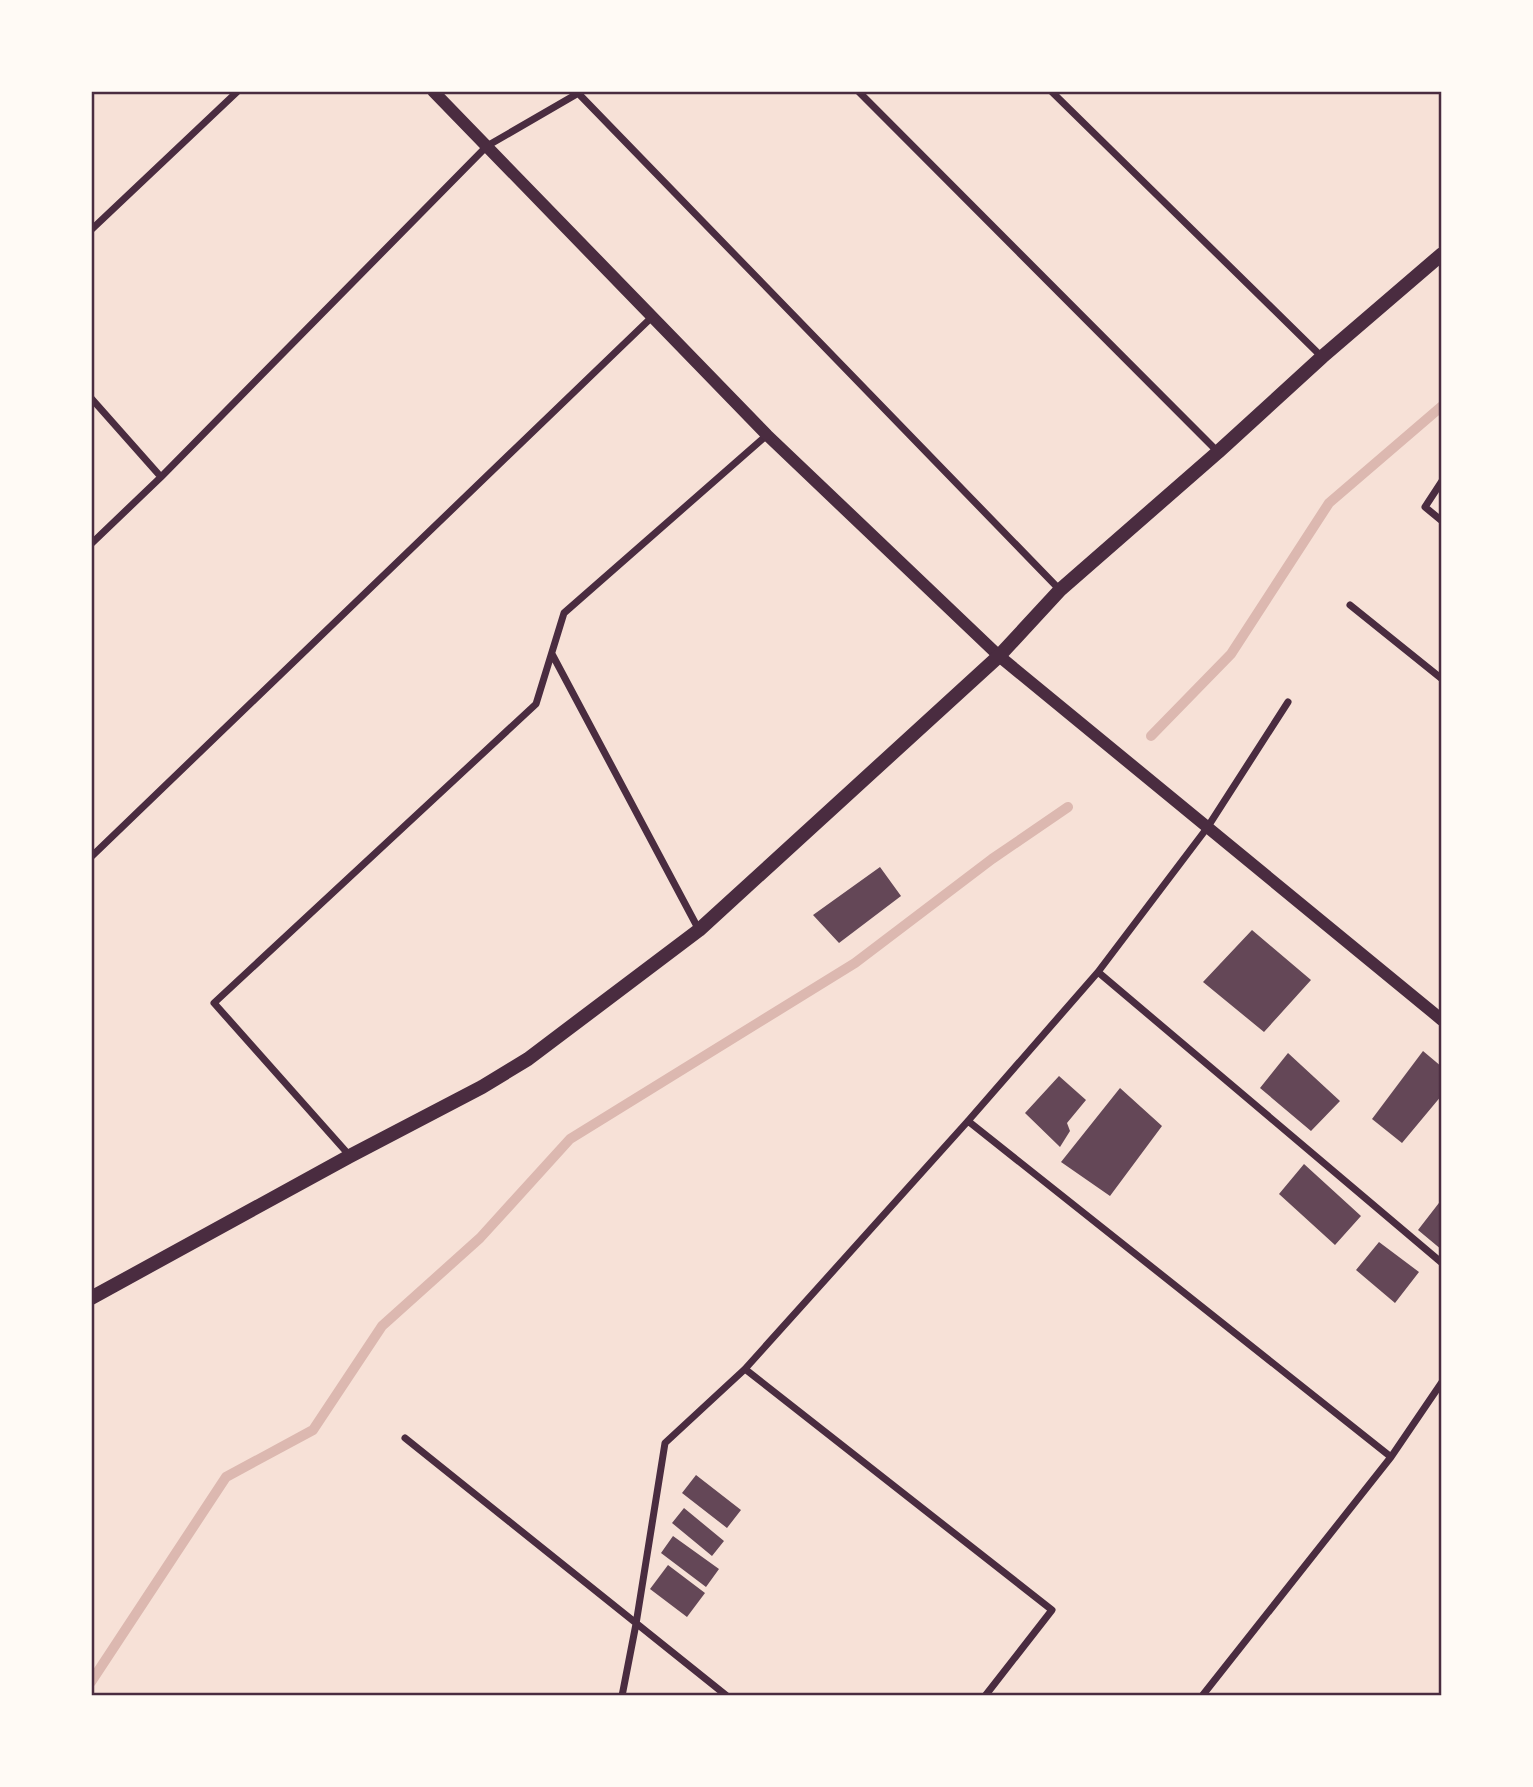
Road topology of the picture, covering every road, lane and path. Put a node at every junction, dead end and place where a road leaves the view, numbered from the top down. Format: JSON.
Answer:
{"nodes":[{"id":1,"x":238,"y":91,"type":"edge"},
{"id":2,"x":433,"y":91,"type":"edge"},
{"id":3,"x":858,"y":91,"type":"edge"},
{"id":4,"x":1051,"y":91,"type":"edge"},
{"id":5,"x":579,"y":92,"type":"edge"},
{"id":6,"x":487,"y":146,"type":"junction"},
{"id":7,"x":91,"y":230,"type":"edge"},
{"id":8,"x":1442,"y":254,"type":"edge"},
{"id":9,"x":652,"y":317,"type":"junction"},
{"id":10,"x":1322,"y":357,"type":"junction"},
{"id":11,"x":91,"y":398,"type":"edge"},
{"id":12,"x":767,"y":435,"type":"junction"},
{"id":13,"x":1218,"y":452,"type":"junction"},
{"id":14,"x":161,"y":477,"type":"junction"},
{"id":15,"x":1442,"y":481,"type":"edge"},
{"id":16,"x":1442,"y":521,"type":"edge"},
{"id":17,"x":91,"y":544,"type":"edge"},
{"id":18,"x":1060,"y":590,"type":"junction"},
{"id":19,"x":1350,"y":605,"type":"dead end"},
{"id":20,"x":552,"y":654,"type":"junction"},
{"id":21,"x":999,"y":656,"type":"junction"},
{"id":22,"x":1442,"y":679,"type":"edge"},
{"id":23,"x":1288,"y":702,"type":"dead end"},
{"id":24,"x":1207,"y":828,"type":"junction"},
{"id":25,"x":91,"y":857,"type":"edge"},
{"id":26,"x":699,"y":930,"type":"junction"},
{"id":27,"x":1098,"y":972,"type":"junction"},
{"id":28,"x":1442,"y":1020,"type":"edge"},
{"id":29,"x":968,"y":1121,"type":"junction"},
{"id":30,"x":350,"y":1156,"type":"junction"},
{"id":31,"x":1442,"y":1264,"type":"edge"},
{"id":32,"x":91,"y":1298,"type":"edge"},
{"id":33,"x":745,"y":1369,"type":"junction"},
{"id":34,"x":1442,"y":1382,"type":"edge"},
{"id":35,"x":405,"y":1438,"type":"dead end"},
{"id":36,"x":1391,"y":1457,"type":"junction"},
{"id":37,"x":636,"y":1624,"type":"junction"},
{"id":38,"x":622,"y":1696,"type":"edge"},
{"id":39,"x":727,"y":1696,"type":"edge"},
{"id":40,"x":985,"y":1696,"type":"edge"},
{"id":41,"x":1202,"y":1696,"type":"edge"}],
"edges":[{"from":1,"to":7,"type":"street"},
{"from":2,"to":6,"type":"street"},
{"from":3,"to":13,"type":"street"},
{"from":4,"to":10,"type":"street"},
{"from":5,"to":6,"type":"street"},
{"from":5,"to":18,"type":"street"},
{"from":6,"to":9,"type":"street"},
{"from":6,"to":14,"type":"street"},
{"from":8,"to":10,"type":"main road"},
{"from":9,"to":12,"type":"street"},
{"from":9,"to":25,"type":"street"},
{"from":10,"to":13,"type":"main road"},
{"from":11,"to":14,"type":"street"},
{"from":12,"to":20,"type":"street"},
{"from":12,"to":21,"type":"street"},
{"from":13,"to":18,"type":"main road"},
{"from":14,"to":17,"type":"street"},
{"from":15,"to":16,"type":"street"},
{"from":18,"to":21,"type":"main road"},
{"from":19,"to":22,"type":"street"},
{"from":20,"to":26,"type":"street"},
{"from":20,"to":30,"type":"street"},
{"from":21,"to":24,"type":"street"},
{"from":21,"to":26,"type":"main road"},
{"from":23,"to":24,"type":"street"},
{"from":24,"to":27,"type":"street"},
{"from":24,"to":28,"type":"street"},
{"from":26,"to":30,"type":"main road"},
{"from":27,"to":29,"type":"street"},
{"from":27,"to":31,"type":"street"},
{"from":29,"to":33,"type":"street"},
{"from":29,"to":36,"type":"street"},
{"from":30,"to":32,"type":"main road"},
{"from":33,"to":37,"type":"street"},
{"from":33,"to":40,"type":"street"},
{"from":34,"to":36,"type":"street"},
{"from":35,"to":37,"type":"street"},
{"from":36,"to":41,"type":"street"},
{"from":37,"to":38,"type":"street"},
{"from":37,"to":39,"type":"street"}]}
